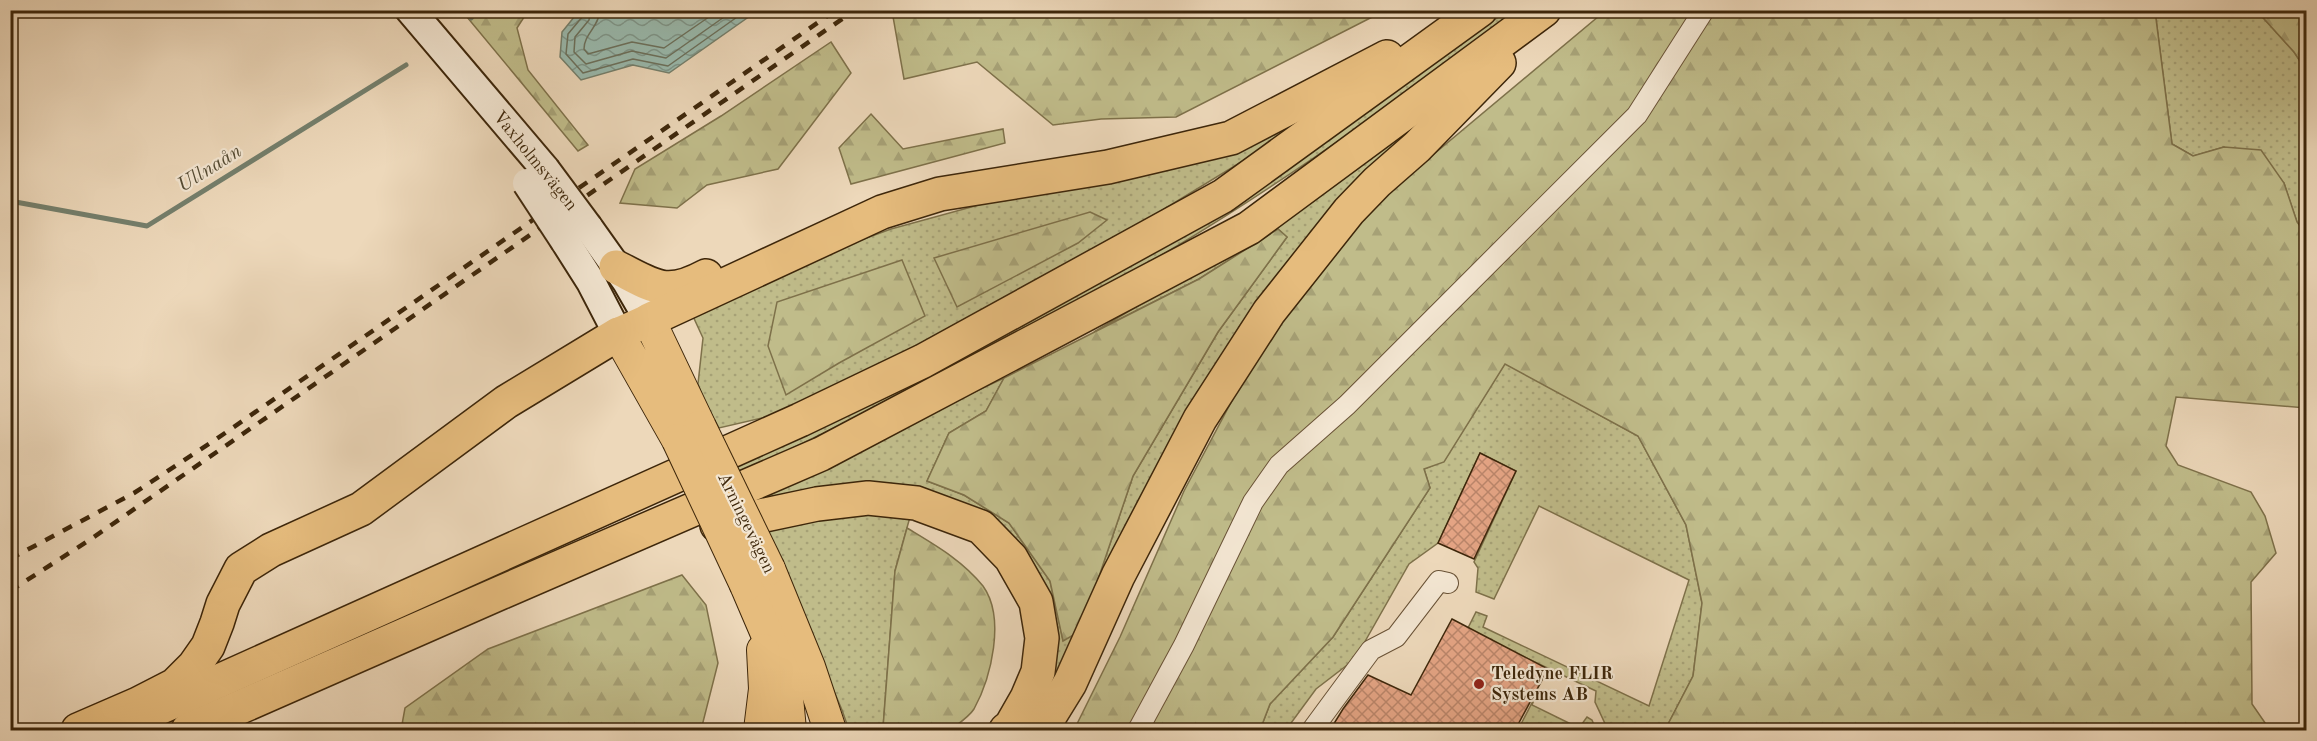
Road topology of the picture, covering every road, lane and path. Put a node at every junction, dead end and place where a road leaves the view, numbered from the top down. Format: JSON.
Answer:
{"nodes":[{"id":1,"x":410,"y":10,"type":"edge"},
{"id":2,"x":1466,"y":10,"type":"edge"},
{"id":3,"x":1480,"y":10,"type":"edge"},
{"id":4,"x":1544,"y":10,"type":"edge"},
{"id":5,"x":1550,"y":10,"type":"edge"},
{"id":6,"x":1704,"y":10,"type":"edge"},
{"id":7,"x":882,"y":212,"type":"junction"},
{"id":8,"x":577,"y":234,"type":"junction"},
{"id":9,"x":616,"y":267,"type":"junction"},
{"id":10,"x":648,"y":320,"type":"junction"},
{"id":11,"x":618,"y":334,"type":"junction"},
{"id":12,"x":689,"y":433,"type":"junction"},
{"id":13,"x":758,"y":577,"type":"junction"},
{"id":14,"x":1448,"y":584,"type":"dead end"},
{"id":15,"x":500,"y":593,"type":"junction"},
{"id":16,"x":761,"y":619,"type":"junction"},
{"id":17,"x":1313,"y":729,"type":"edge"},
{"id":18,"x":78,"y":730,"type":"edge"},
{"id":19,"x":110,"y":730,"type":"edge"},
{"id":20,"x":188,"y":730,"type":"edge"},
{"id":21,"x":760,"y":730,"type":"edge"},
{"id":22,"x":790,"y":730,"type":"edge"},
{"id":23,"x":830,"y":730,"type":"edge"},
{"id":24,"x":1006,"y":730,"type":"edge"},
{"id":25,"x":1041,"y":730,"type":"edge"},
{"id":26,"x":1138,"y":730,"type":"edge"}],
"edges":[{"from":1,"to":8,"type":"main road","name":"Vaxholmsvägen","bridge":true},
{"from":2,"to":7,"type":"highway"},
{"from":3,"to":19,"type":"highway"},
{"from":4,"to":15,"type":"highway"},
{"from":5,"to":25,"type":"highway"},
{"from":6,"to":26,"type":"street"},
{"from":7,"to":9,"type":"highway"},
{"from":7,"to":10,"type":"highway"},
{"from":8,"to":9,"type":"main road","name":"Vaxholmsvägen"},
{"from":8,"to":11,"type":"main road"},
{"from":9,"to":10,"type":"main road","name":"Vaxholmsvägen"},
{"from":10,"to":11,"type":"main road"},
{"from":10,"to":12,"type":"main road","name":"Arningevägen"},
{"from":11,"to":12,"type":"main road","name":"Arningevägen"},
{"from":11,"to":18,"type":"highway"},
{"from":12,"to":13,"type":"main road","name":"Arningevägen","bridge":true},
{"from":13,"to":16,"type":"main road","name":"Arningevägen"},
{"from":13,"to":23,"type":"main road","name":"Arningevägen"},
{"from":14,"to":17,"type":"street"},
{"from":15,"to":20,"type":"highway"},
{"from":15,"to":24,"type":"highway"},
{"from":16,"to":21,"type":"main road"},
{"from":16,"to":22,"type":"main road","name":"Arningevägen"}]}
